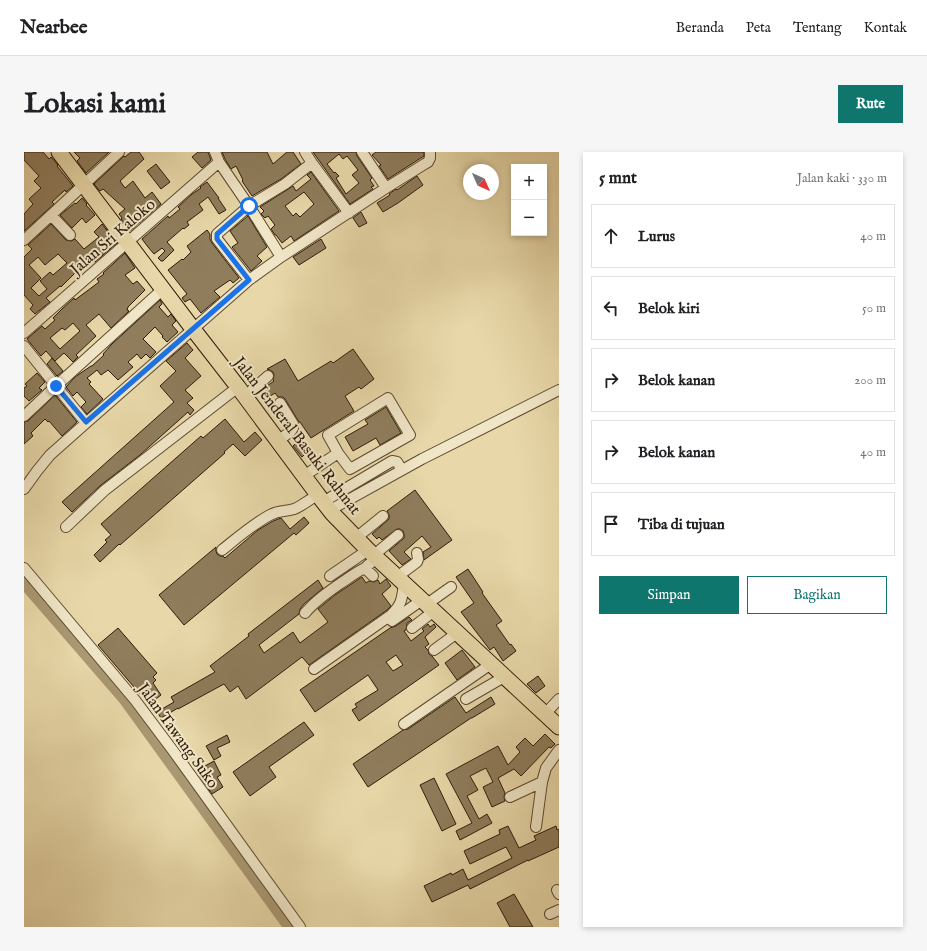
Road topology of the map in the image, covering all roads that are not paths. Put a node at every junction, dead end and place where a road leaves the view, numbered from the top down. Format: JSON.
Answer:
{"nodes":[{"id":1,"x":59,"y":152,"type":"edge"},
{"id":2,"x":120,"y":152,"type":"edge"},
{"id":3,"x":215,"y":152,"type":"edge"},
{"id":4,"x":305,"y":152,"type":"edge"},
{"id":5,"x":362,"y":152,"type":"edge"},
{"id":6,"x":430,"y":152,"type":"edge"},
{"id":7,"x":219,"y":162,"type":"junction"},
{"id":8,"x":312,"y":163,"type":"junction"},
{"id":9,"x":84,"y":185,"type":"junction"},
{"id":10,"x":386,"y":188,"type":"junction"},
{"id":11,"x":249,"y":206,"type":"junction"},
{"id":12,"x":349,"y":213,"type":"junction"},
{"id":13,"x":51,"y":215,"type":"junction"},
{"id":14,"x":70,"y":236,"type":"dead end"},
{"id":15,"x":24,"y":240,"type":"edge"},
{"id":16,"x":127,"y":242,"type":"junction"},
{"id":17,"x":281,"y":257,"type":"junction"},
{"id":18,"x":249,"y":280,"type":"junction"},
{"id":19,"x":163,"y":289,"type":"junction"},
{"id":20,"x":193,"y":329,"type":"junction"},
{"id":21,"x":24,"y":333,"type":"edge"},
{"id":22,"x":24,"y":346,"type":"edge"},
{"id":23,"x":268,"y":376,"type":"dead end"},
{"id":24,"x":56,"y":386,"type":"junction"},
{"id":25,"x":559,"y":390,"type":"edge"},
{"id":26,"x":242,"y":392,"type":"junction"},
{"id":27,"x":280,"y":403,"type":"dead end"},
{"id":28,"x":24,"y":416,"type":"edge"},
{"id":29,"x":86,"y":422,"type":"junction"},
{"id":30,"x":278,"y":441,"type":"junction"},
{"id":31,"x":338,"y":453,"type":"junction"},
{"id":32,"x":402,"y":470,"type":"junction"},
{"id":33,"x":372,"y":473,"type":"junction"},
{"id":34,"x":304,"y":476,"type":"junction"},
{"id":35,"x":357,"y":482,"type":"junction"},
{"id":36,"x":378,"y":483,"type":"junction"},
{"id":37,"x":24,"y":489,"type":"edge"},
{"id":38,"x":340,"y":492,"type":"junction"},
{"id":39,"x":363,"y":492,"type":"junction"},
{"id":40,"x":346,"y":501,"type":"junction"},
{"id":41,"x":324,"y":502,"type":"junction"},
{"id":42,"x":383,"y":516,"type":"dead end"},
{"id":43,"x":66,"y":527,"type":"dead end"},
{"id":44,"x":398,"y":535,"type":"dead end"},
{"id":45,"x":356,"y":538,"type":"junction"},
{"id":46,"x":222,"y":550,"type":"dead end"},
{"id":47,"x":417,"y":553,"type":"dead end"},
{"id":48,"x":373,"y":554,"type":"junction"},
{"id":49,"x":24,"y":568,"type":"edge"},
{"id":50,"x":365,"y":568,"type":"junction"},
{"id":51,"x":330,"y":576,"type":"dead end"},
{"id":52,"x":373,"y":576,"type":"dead end"},
{"id":53,"x":400,"y":580,"type":"junction"},
{"id":54,"x":451,"y":586,"type":"dead end"},
{"id":55,"x":428,"y":605,"type":"junction"},
{"id":56,"x":304,"y":613,"type":"dead end"},
{"id":57,"x":412,"y":628,"type":"dead end"},
{"id":58,"x":457,"y":633,"type":"junction"},
{"id":59,"x":434,"y":650,"type":"dead end"},
{"id":60,"x":491,"y":664,"type":"junction"},
{"id":61,"x":327,"y":668,"type":"dead end"},
{"id":62,"x":314,"y":669,"type":"dead end"},
{"id":63,"x":504,"y":677,"type":"junction"},
{"id":64,"x":466,"y":699,"type":"dead end"},
{"id":65,"x":559,"y":699,"type":"edge"},
{"id":66,"x":545,"y":714,"type":"junction"},
{"id":67,"x":404,"y":724,"type":"dead end"},
{"id":68,"x":559,"y":727,"type":"edge"},
{"id":69,"x":559,"y":750,"type":"edge"},
{"id":70,"x":542,"y":782,"type":"junction"},
{"id":71,"x":510,"y":796,"type":"dead end"},
{"id":72,"x":536,"y":827,"type":"dead end"},
{"id":73,"x":300,"y":927,"type":"edge"}],
"edges":[{"from":1,"to":9,"type":"highway","name":"Jalan Jenderal Basuki Rahmat"},
{"from":2,"to":9,"type":"street"},
{"from":3,"to":7,"type":"street"},
{"from":4,"to":8,"type":"street"},
{"from":5,"to":10,"type":"street"},
{"from":6,"to":10,"type":"street"},
{"from":7,"to":11,"type":"street"},
{"from":7,"to":16,"type":"street","name":"Jalan Sri Kaloko"},
{"from":8,"to":11,"type":"street"},
{"from":8,"to":12,"type":"street"},
{"from":9,"to":13,"type":"street"},
{"from":9,"to":16,"type":"highway","name":"Jalan Jenderal Basuki Rahmat"},
{"from":10,"to":12,"type":"street"},
{"from":11,"to":17,"type":"street"},
{"from":11,"to":18,"type":"street"},
{"from":12,"to":17,"type":"street"},
{"from":13,"to":14,"type":"street"},
{"from":13,"to":15,"type":"street"},
{"from":16,"to":19,"type":"highway","name":"Jalan Jenderal Basuki Rahmat"},
{"from":16,"to":21,"type":"street","name":"Jalan Sri Kaloko"},
{"from":17,"to":18,"type":"street"},
{"from":18,"to":20,"type":"street"},
{"from":19,"to":20,"type":"highway","name":"Jalan Jenderal Basuki Rahmat"},
{"from":19,"to":24,"type":"street"},
{"from":20,"to":26,"type":"highway","name":"Jalan Jenderal Basuki Rahmat"},
{"from":20,"to":29,"type":"street"},
{"from":22,"to":24,"type":"street"},
{"from":23,"to":26,"type":"street"},
{"from":24,"to":28,"type":"street"},
{"from":24,"to":29,"type":"street"},
{"from":25,"to":32,"type":"street"},
{"from":26,"to":30,"type":"highway","name":"Jalan Jenderal Basuki Rahmat"},
{"from":26,"to":43,"type":"street"},
{"from":27,"to":30,"type":"street"},
{"from":29,"to":37,"type":"street"},
{"from":30,"to":34,"type":"highway","name":"Jalan Jenderal Basuki Rahmat"},
{"from":31,"to":31,"type":"street"},
{"from":31,"to":34,"type":"street"},
{"from":32,"to":33,"type":"street"},
{"from":32,"to":36,"type":"street"},
{"from":33,"to":35,"type":"street"},
{"from":33,"to":36,"type":"street"},
{"from":34,"to":41,"type":"highway","name":"Jalan Jenderal Basuki Rahmat"},
{"from":35,"to":38,"type":"street"},
{"from":35,"to":39,"type":"street"},
{"from":36,"to":39,"type":"street"},
{"from":38,"to":40,"type":"street"},
{"from":38,"to":41,"type":"street"},
{"from":39,"to":40,"type":"street"},
{"from":40,"to":41,"type":"street"},
{"from":41,"to":45,"type":"highway","name":"Jalan Jenderal Basuki Rahmat"},
{"from":41,"to":46,"type":"street"},
{"from":42,"to":45,"type":"street"},
{"from":44,"to":48,"type":"street"},
{"from":45,"to":48,"type":"highway","name":"Jalan Jenderal Basuki Rahmat"},
{"from":47,"to":53,"type":"street"},
{"from":48,"to":50,"type":"street"},
{"from":48,"to":51,"type":"street"},
{"from":48,"to":53,"type":"highway","name":"Jalan Jenderal Basuki Rahmat"},
{"from":49,"to":73,"type":"street","name":"Jalan Tawang Suko"},
{"from":50,"to":52,"type":"street"},
{"from":50,"to":56,"type":"street"},
{"from":53,"to":55,"type":"highway","name":"Jalan Jenderal Basuki Rahmat"},
{"from":53,"to":62,"type":"street"},
{"from":54,"to":55,"type":"street"},
{"from":55,"to":57,"type":"street"},
{"from":55,"to":58,"type":"highway","name":"Jalan Jenderal Basuki Rahmat"},
{"from":55,"to":61,"type":"street"},
{"from":58,"to":59,"type":"street"},
{"from":58,"to":60,"type":"highway","name":"Jalan Jenderal Basuki Rahmat"},
{"from":60,"to":63,"type":"highway","name":"Jalan Jenderal Basuki Rahmat"},
{"from":60,"to":67,"type":"street"},
{"from":63,"to":64,"type":"street"},
{"from":63,"to":66,"type":"highway","name":"Jalan Jenderal Basuki Rahmat"},
{"from":65,"to":66,"type":"street"},
{"from":66,"to":68,"type":"highway","name":"Jalan Jenderal Basuki Rahmat"},
{"from":69,"to":70,"type":"street"},
{"from":70,"to":71,"type":"street"},
{"from":70,"to":72,"type":"street"}]}
